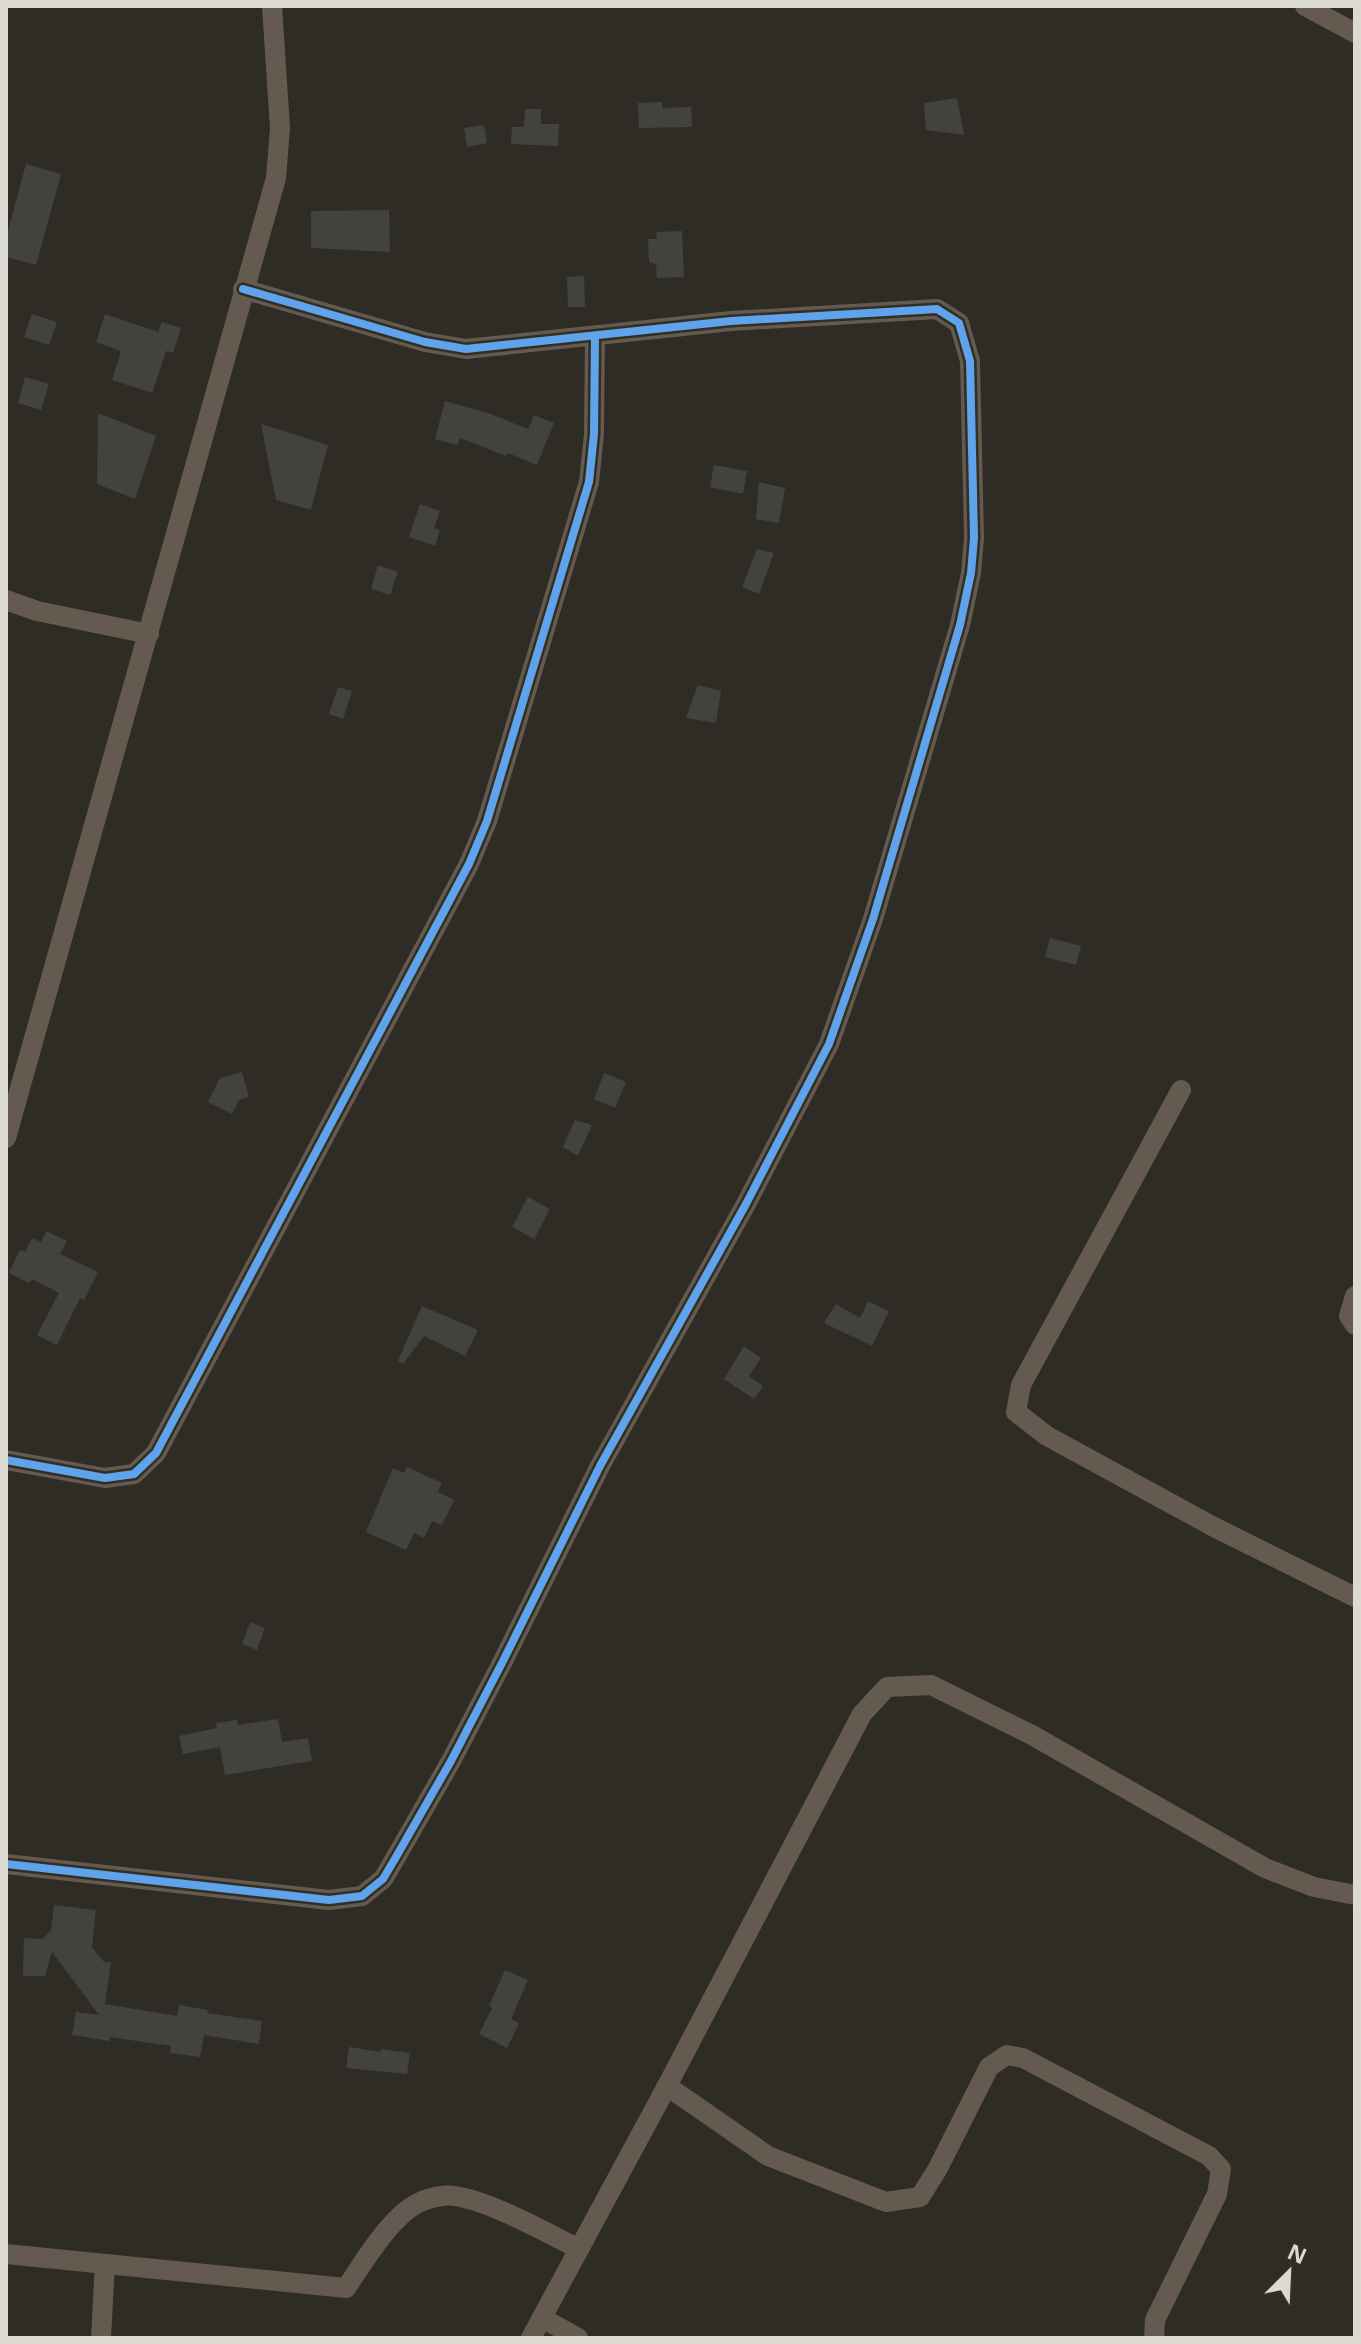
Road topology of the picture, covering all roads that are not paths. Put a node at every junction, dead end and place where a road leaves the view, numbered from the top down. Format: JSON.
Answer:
{"nodes":[{"id":1,"x":272,"y":6,"type":"edge"},
{"id":2,"x":1305,"y":6,"type":"edge"},
{"id":3,"x":1355,"y":33,"type":"edge"},
{"id":4,"x":243,"y":289,"type":"junction"},
{"id":5,"x":595,"y":336,"type":"junction"},
{"id":6,"x":6,"y":600,"type":"edge"},
{"id":7,"x":149,"y":634,"type":"junction"},
{"id":8,"x":1181,"y":1090,"type":"dead end"},
{"id":9,"x":6,"y":1138,"type":"edge"},
{"id":10,"x":1355,"y":1296,"type":"edge"},
{"id":11,"x":1355,"y":1325,"type":"edge"},
{"id":12,"x":6,"y":1460,"type":"edge"},
{"id":13,"x":1355,"y":1597,"type":"edge"},
{"id":14,"x":6,"y":1864,"type":"edge"},
{"id":15,"x":1355,"y":1895,"type":"edge"},
{"id":16,"x":667,"y":2086,"type":"junction"},
{"id":17,"x":579,"y":2249,"type":"junction"},
{"id":18,"x":6,"y":2254,"type":"edge"},
{"id":19,"x":105,"y":2264,"type":"junction"},
{"id":20,"x":542,"y":2318,"type":"junction"},
{"id":21,"x":101,"y":2338,"type":"edge"},
{"id":22,"x":531,"y":2338,"type":"edge"},
{"id":23,"x":578,"y":2338,"type":"edge"},
{"id":24,"x":1154,"y":2338,"type":"edge"}],
"edges":[{"from":1,"to":4,"type":"street"},
{"from":2,"to":3,"type":"street"},
{"from":4,"to":5,"type":"street"},
{"from":4,"to":7,"type":"street"},
{"from":5,"to":12,"type":"street"},
{"from":5,"to":14,"type":"street"},
{"from":6,"to":7,"type":"street"},
{"from":7,"to":9,"type":"street"},
{"from":8,"to":13,"type":"street"},
{"from":10,"to":11,"type":"street"},
{"from":15,"to":16,"type":"street"},
{"from":16,"to":17,"type":"street"},
{"from":16,"to":24,"type":"street"},
{"from":17,"to":19,"type":"street"},
{"from":17,"to":20,"type":"street"},
{"from":18,"to":19,"type":"street"},
{"from":19,"to":21,"type":"street"},
{"from":20,"to":22,"type":"street"},
{"from":20,"to":23,"type":"street"}]}
